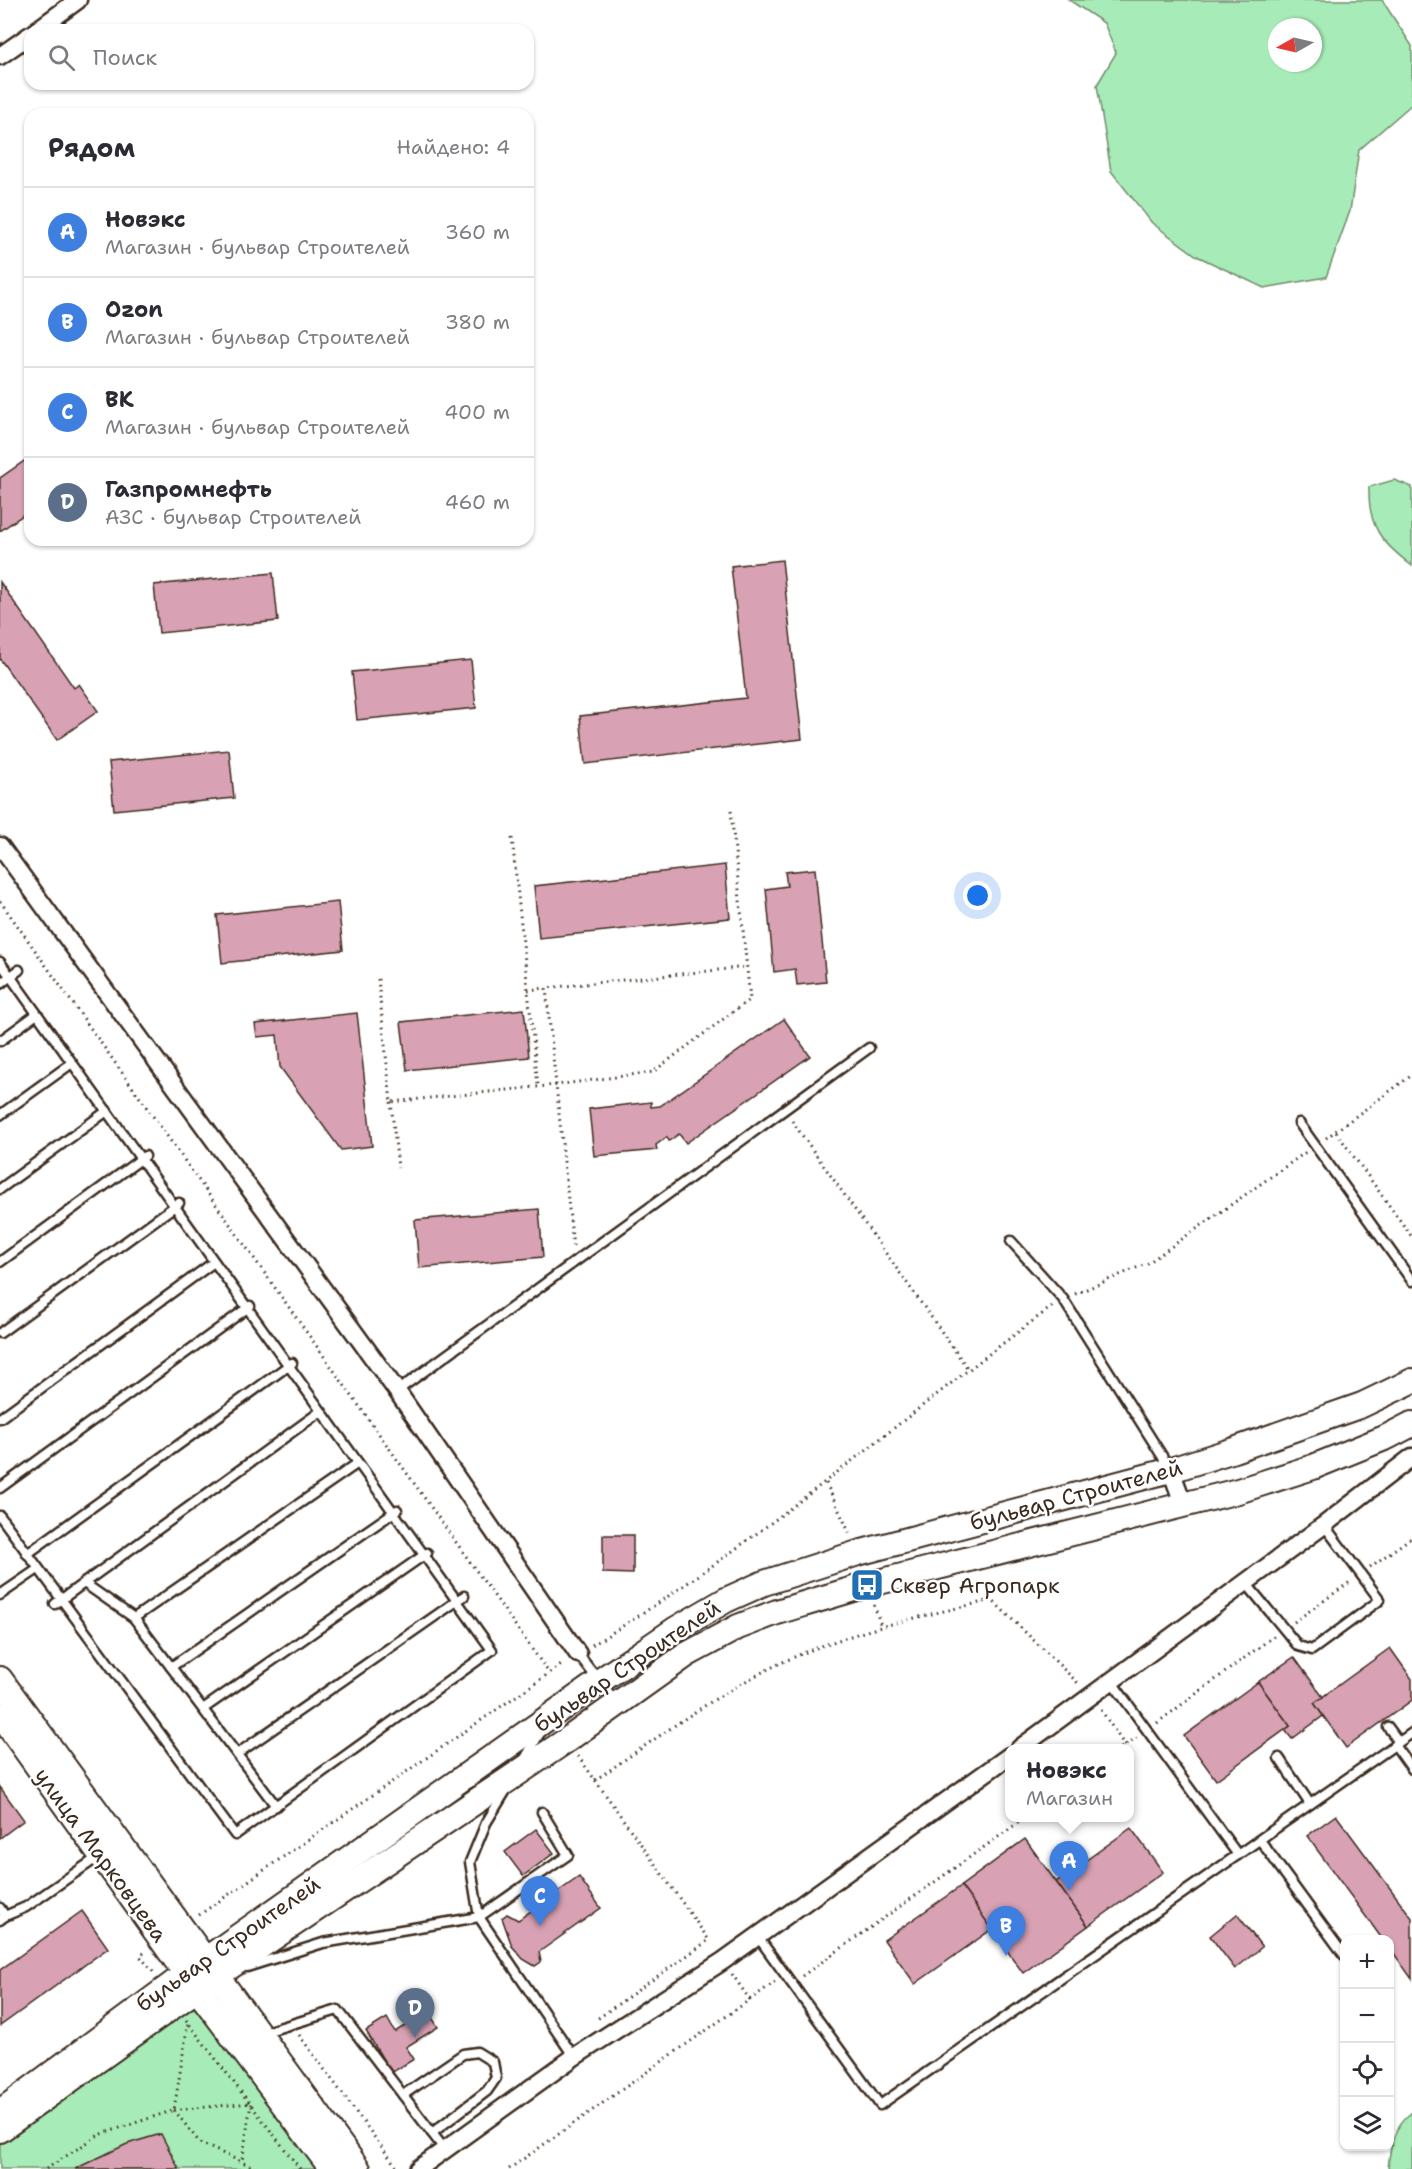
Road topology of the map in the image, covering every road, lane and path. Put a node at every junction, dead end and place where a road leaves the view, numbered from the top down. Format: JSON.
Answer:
{"nodes":[{"id":1,"x":78,"y":0,"type":"edge"},
{"id":2,"x":45,"y":24,"type":"edge"},
{"id":3,"x":24,"y":39,"type":"edge"},
{"id":4,"x":0,"y":56,"type":"edge"},
{"id":5,"x":731,"y":811,"type":"dead end"},
{"id":6,"x":512,"y":838,"type":"dead end"},
{"id":7,"x":0,"y":846,"type":"edge"},
{"id":8,"x":0,"y":901,"type":"edge"},
{"id":9,"x":0,"y":962,"type":"edge"},
{"id":10,"x":747,"y":967,"type":"junction"},
{"id":11,"x":19,"y":970,"type":"dead end"},
{"id":12,"x":10,"y":976,"type":"junction"},
{"id":13,"x":378,"y":979,"type":"dead end"},
{"id":14,"x":0,"y":984,"type":"edge"},
{"id":15,"x":546,"y":988,"type":"junction"},
{"id":16,"x":528,"y":990,"type":"junction"},
{"id":17,"x":37,"y":1014,"type":"junction"},
{"id":18,"x":0,"y":1041,"type":"edge"},
{"id":19,"x":869,"y":1048,"type":"dead end"},
{"id":20,"x":72,"y":1063,"type":"junction"},
{"id":21,"x":1412,"y":1075,"type":"edge"},
{"id":22,"x":556,"y":1085,"type":"junction"},
{"id":23,"x":538,"y":1086,"type":"junction"},
{"id":24,"x":391,"y":1102,"type":"junction"},
{"id":25,"x":788,"y":1109,"type":"junction"},
{"id":26,"x":107,"y":1111,"type":"junction"},
{"id":27,"x":0,"y":1115,"type":"edge"},
{"id":28,"x":1299,"y":1123,"type":"dead end"},
{"id":29,"x":1336,"y":1132,"type":"junction"},
{"id":30,"x":1315,"y":1145,"type":"junction"},
{"id":31,"x":144,"y":1158,"type":"junction"},
{"id":32,"x":398,"y":1168,"type":"dead end"},
{"id":33,"x":0,"y":1189,"type":"edge"},
{"id":34,"x":177,"y":1204,"type":"junction"},
{"id":35,"x":1412,"y":1237,"type":"edge"},
{"id":36,"x":1011,"y":1241,"type":"dead end"},
{"id":37,"x":574,"y":1260,"type":"junction"},
{"id":38,"x":0,"y":1262,"type":"edge"},
{"id":39,"x":214,"y":1262,"type":"junction"},
{"id":40,"x":1412,"y":1281,"type":"edge"},
{"id":41,"x":1063,"y":1299,"type":"junction"},
{"id":42,"x":249,"y":1307,"type":"junction"},
{"id":43,"x":0,"y":1333,"type":"edge"},
{"id":44,"x":290,"y":1363,"type":"junction"},
{"id":45,"x":968,"y":1369,"type":"junction"},
{"id":46,"x":1412,"y":1381,"type":"edge"},
{"id":47,"x":397,"y":1391,"type":"junction"},
{"id":48,"x":321,"y":1411,"type":"junction"},
{"id":49,"x":0,"y":1418,"type":"edge"},
{"id":50,"x":1412,"y":1424,"type":"edge"},
{"id":51,"x":1387,"y":1437,"type":"junction"},
{"id":52,"x":1405,"y":1462,"type":"edge"},
{"id":53,"x":358,"y":1463,"type":"junction"},
{"id":54,"x":1171,"y":1470,"type":"junction"},
{"id":55,"x":0,"y":1488,"type":"edge"},
{"id":56,"x":1184,"y":1506,"type":"junction"},
{"id":57,"x":396,"y":1511,"type":"junction"},
{"id":58,"x":0,"y":1516,"type":"edge"},
{"id":59,"x":1324,"y":1525,"type":"junction"},
{"id":60,"x":1412,"y":1537,"type":"edge"},
{"id":61,"x":27,"y":1554,"type":"junction"},
{"id":62,"x":426,"y":1554,"type":"junction"},
{"id":63,"x":38,"y":1569,"type":"junction"},
{"id":64,"x":1361,"y":1574,"type":"junction"},
{"id":65,"x":84,"y":1583,"type":"junction"},
{"id":66,"x":1246,"y":1583,"type":"junction"},
{"id":67,"x":0,"y":1595,"type":"edge"},
{"id":68,"x":461,"y":1598,"type":"junction"},
{"id":69,"x":58,"y":1602,"type":"junction"},
{"id":70,"x":134,"y":1618,"type":"junction"},
{"id":71,"x":1284,"y":1630,"type":"junction"},
{"id":72,"x":578,"y":1654,"type":"junction"},
{"id":73,"x":171,"y":1667,"type":"junction"},
{"id":74,"x":549,"y":1673,"type":"junction"},
{"id":75,"x":0,"y":1679,"type":"edge"},
{"id":76,"x":600,"y":1682,"type":"junction"},
{"id":77,"x":1112,"y":1682,"type":"junction"},
{"id":78,"x":1092,"y":1696,"type":"junction"},
{"id":79,"x":618,"y":1704,"type":"junction"},
{"id":80,"x":203,"y":1709,"type":"junction"},
{"id":81,"x":0,"y":1714,"type":"edge"},
{"id":82,"x":550,"y":1717,"type":"junction"},
{"id":83,"x":1388,"y":1727,"type":"dead end"},
{"id":84,"x":1146,"y":1731,"type":"junction"},
{"id":85,"x":1412,"y":1733,"type":"edge"},
{"id":86,"x":567,"y":1740,"type":"junction"},
{"id":87,"x":1397,"y":1743,"type":"junction"},
{"id":88,"x":1027,"y":1744,"type":"edge"},
{"id":89,"x":1124,"y":1744,"type":"edge"},
{"id":90,"x":1128,"y":1744,"type":"edge"},
{"id":91,"x":237,"y":1754,"type":"junction"},
{"id":92,"x":1279,"y":1758,"type":"dead end"},
{"id":93,"x":1005,"y":1759,"type":"edge"},
{"id":94,"x":1412,"y":1769,"type":"edge"},
{"id":95,"x":515,"y":1775,"type":"junction"},
{"id":96,"x":595,"y":1780,"type":"junction"},
{"id":97,"x":1310,"y":1804,"type":"junction"},
{"id":98,"x":276,"y":1806,"type":"junction"},
{"id":99,"x":542,"y":1812,"type":"dead end"},
{"id":100,"x":1019,"y":1822,"type":"edge"},
{"id":101,"x":1260,"y":1839,"type":"junction"},
{"id":102,"x":101,"y":1854,"type":"junction"},
{"id":103,"x":1238,"y":1855,"type":"junction"},
{"id":104,"x":2,"y":1915,"type":"edge"},
{"id":105,"x":479,"y":1917,"type":"junction"},
{"id":106,"x":180,"y":1928,"type":"junction"},
{"id":107,"x":758,"y":1937,"type":"junction"},
{"id":108,"x":1340,"y":1949,"type":"edge"},
{"id":109,"x":723,"y":1961,"type":"junction"},
{"id":110,"x":201,"y":1975,"type":"junction"},
{"id":111,"x":784,"y":1975,"type":"junction"},
{"id":112,"x":791,"y":1984,"type":"junction"},
{"id":113,"x":750,"y":2000,"type":"junction"},
{"id":114,"x":182,"y":2013,"type":"junction"},
{"id":115,"x":597,"y":2019,"type":"dead end"},
{"id":116,"x":291,"y":2024,"type":"junction"},
{"id":117,"x":258,"y":2034,"type":"junction"},
{"id":118,"x":574,"y":2057,"type":"junction"},
{"id":119,"x":403,"y":2095,"type":"junction"},
{"id":120,"x":251,"y":2103,"type":"junction"},
{"id":121,"x":174,"y":2110,"type":"junction"},
{"id":122,"x":0,"y":2112,"type":"edge"},
{"id":123,"x":0,"y":2130,"type":"edge"},
{"id":124,"x":432,"y":2133,"type":"junction"},
{"id":125,"x":445,"y":2150,"type":"junction"},
{"id":126,"x":242,"y":2162,"type":"junction"},
{"id":127,"x":46,"y":2169,"type":"edge"},
{"id":128,"x":257,"y":2169,"type":"edge"},
{"id":129,"x":300,"y":2169,"type":"edge"},
{"id":130,"x":332,"y":2169,"type":"edge"},
{"id":131,"x":358,"y":2169,"type":"edge"},
{"id":132,"x":398,"y":2169,"type":"edge"},
{"id":133,"x":418,"y":2169,"type":"edge"},
{"id":134,"x":509,"y":2169,"type":"edge"}],
"edges":[{"from":1,"to":2,"type":"street"},
{"from":3,"to":4,"type":"street"},
{"from":5,"to":10,"type":"path"},
{"from":6,"to":16,"type":"path"},
{"from":7,"to":47,"type":"street"},
{"from":8,"to":74,"type":"path"},
{"from":9,"to":12,"type":"lane"},
{"from":10,"to":15,"type":"path"},
{"from":10,"to":22,"type":"path"},
{"from":11,"to":12,"type":"lane"},
{"from":12,"to":14,"type":"lane"},
{"from":12,"to":17,"type":"lane"},
{"from":13,"to":24,"type":"path"},
{"from":15,"to":16,"type":"path"},
{"from":15,"to":22,"type":"path"},
{"from":16,"to":23,"type":"path"},
{"from":17,"to":18,"type":"lane"},
{"from":17,"to":20,"type":"lane"},
{"from":19,"to":25,"type":"lane"},
{"from":20,"to":26,"type":"lane"},
{"from":20,"to":27,"type":"lane"},
{"from":21,"to":29,"type":"path"},
{"from":22,"to":23,"type":"path"},
{"from":22,"to":37,"type":"path"},
{"from":23,"to":24,"type":"path"},
{"from":24,"to":32,"type":"path"},
{"from":25,"to":37,"type":"lane"},
{"from":25,"to":45,"type":"path"},
{"from":26,"to":31,"type":"lane"},
{"from":26,"to":33,"type":"lane"},
{"from":28,"to":30,"type":"lane"},
{"from":29,"to":30,"type":"path"},
{"from":29,"to":35,"type":"path"},
{"from":30,"to":40,"type":"lane"},
{"from":30,"to":41,"type":"path"},
{"from":31,"to":34,"type":"lane"},
{"from":31,"to":38,"type":"lane"},
{"from":34,"to":39,"type":"lane"},
{"from":34,"to":43,"type":"lane"},
{"from":36,"to":41,"type":"lane"},
{"from":37,"to":47,"type":"lane"},
{"from":39,"to":42,"type":"lane"},
{"from":39,"to":49,"type":"lane"},
{"from":41,"to":45,"type":"path"},
{"from":41,"to":54,"type":"lane"},
{"from":42,"to":44,"type":"lane"},
{"from":42,"to":55,"type":"lane"},
{"from":44,"to":48,"type":"lane"},
{"from":44,"to":61,"type":"lane"},
{"from":45,"to":72,"type":"path"},
{"from":46,"to":54,"type":"main road","name":"бульвар Строителей"},
{"from":47,"to":72,"type":"street"},
{"from":48,"to":53,"type":"lane"},
{"from":48,"to":65,"type":"lane"},
{"from":50,"to":51,"type":"main road","name":"бульвар Строителей"},
{"from":51,"to":52,"type":"street"},
{"from":51,"to":56,"type":"main road","name":"бульвар Строителей"},
{"from":52,"to":59,"type":"street"},
{"from":53,"to":57,"type":"lane"},
{"from":53,"to":70,"type":"lane"},
{"from":54,"to":56,"type":"street"},
{"from":54,"to":76,"type":"main road","name":"бульвар Строителей"},
{"from":56,"to":79,"type":"main road","name":"бульвар Строителей"},
{"from":57,"to":62,"type":"lane"},
{"from":57,"to":73,"type":"lane"},
{"from":58,"to":61,"type":"lane"},
{"from":59,"to":64,"type":"lane"},
{"from":59,"to":66,"type":"street"},
{"from":60,"to":64,"type":"path"},
{"from":61,"to":63,"type":"lane"},
{"from":62,"to":68,"type":"lane"},
{"from":62,"to":80,"type":"lane"},
{"from":63,"to":67,"type":"lane"},
{"from":63,"to":69,"type":"lane"},
{"from":64,"to":71,"type":"path"},
{"from":64,"to":71,"type":"lane"},
{"from":65,"to":69,"type":"lane"},
{"from":65,"to":70,"type":"lane"},
{"from":66,"to":71,"type":"lane"},
{"from":66,"to":77,"type":"street"},
{"from":68,"to":91,"type":"lane"},
{"from":68,"to":98,"type":"lane"},
{"from":69,"to":98,"type":"lane"},
{"from":70,"to":73,"type":"lane"},
{"from":71,"to":84,"type":"path"},
{"from":72,"to":74,"type":"path"},
{"from":72,"to":76,"type":"lane"},
{"from":73,"to":80,"type":"lane"},
{"from":74,"to":106,"type":"path"},
{"from":75,"to":106,"type":"main road","name":"улица Марковцева"},
{"from":76,"to":79,"type":"lane"},
{"from":76,"to":82,"type":"main road","name":"бульвар Строителей"},
{"from":77,"to":78,"type":"street"},
{"from":77,"to":84,"type":"lane"},
{"from":78,"to":88,"type":"street"},
{"from":78,"to":89,"type":"path"},
{"from":78,"to":96,"type":"path"},
{"from":79,"to":86,"type":"main road","name":"бульвар Строителей"},
{"from":80,"to":91,"type":"lane"},
{"from":81,"to":102,"type":"main road","name":"улица Марковцева"},
{"from":82,"to":95,"type":"lane"},
{"from":82,"to":110,"type":"main road","name":"бульвар Строителей"},
{"from":83,"to":87,"type":"lane"},
{"from":84,"to":90,"type":"path"},
{"from":84,"to":103,"type":"lane"},
{"from":85,"to":87,"type":"lane"},
{"from":86,"to":95,"type":"main road","name":"бульвар Строителей"},
{"from":86,"to":96,"type":"path"},
{"from":87,"to":94,"type":"lane"},
{"from":87,"to":97,"type":"lane"},
{"from":91,"to":98,"type":"lane"},
{"from":92,"to":97,"type":"lane"},
{"from":93,"to":107,"type":"street"},
{"from":95,"to":105,"type":"lane"},
{"from":95,"to":110,"type":"main road","name":"бульвар Строителей"},
{"from":96,"to":115,"type":"path"},
{"from":97,"to":101,"type":"lane"},
{"from":99,"to":105,"type":"lane"},
{"from":100,"to":112,"type":"path"},
{"from":101,"to":103,"type":"lane"},
{"from":101,"to":108,"type":"lane"},
{"from":102,"to":104,"type":"lane"},
{"from":102,"to":110,"type":"main road","name":"улица Марковцева"},
{"from":103,"to":112,"type":"lane"},
{"from":105,"to":110,"type":"lane"},
{"from":105,"to":118,"type":"lane"},
{"from":106,"to":110,"type":"main road","name":"улица Марковцева"},
{"from":107,"to":109,"type":"street"},
{"from":107,"to":111,"type":"lane"},
{"from":109,"to":113,"type":"path"},
{"from":109,"to":118,"type":"street"},
{"from":110,"to":114,"type":"main road","name":"бульвар Строителей"},
{"from":110,"to":117,"type":"main road","name":"улица Марковцева"},
{"from":110,"to":122,"type":"main road","name":"бульвар Строителей"},
{"from":110,"to":130,"type":"main road","name":"улица Марковцева"},
{"from":111,"to":112,"type":"lane"},
{"from":111,"to":113,"type":"path"},
{"from":113,"to":134,"type":"path"},
{"from":114,"to":120,"type":"path"},
{"from":114,"to":121,"type":"path"},
{"from":114,"to":123,"type":"main road","name":"бульвар Строителей"},
{"from":116,"to":117,"type":"lane"},
{"from":116,"to":119,"type":"lane"},
{"from":116,"to":132,"type":"path"},
{"from":117,"to":131,"type":"main road","name":"улица Марковцева"},
{"from":118,"to":125,"type":"street"},
{"from":119,"to":124,"type":"lane"},
{"from":119,"to":124,"type":"lane"},
{"from":120,"to":121,"type":"path"},
{"from":120,"to":126,"type":"path"},
{"from":120,"to":129,"type":"path"},
{"from":121,"to":126,"type":"path"},
{"from":121,"to":127,"type":"path"},
{"from":124,"to":125,"type":"lane"},
{"from":125,"to":133,"type":"street"},
{"from":126,"to":128,"type":"path"}]}
